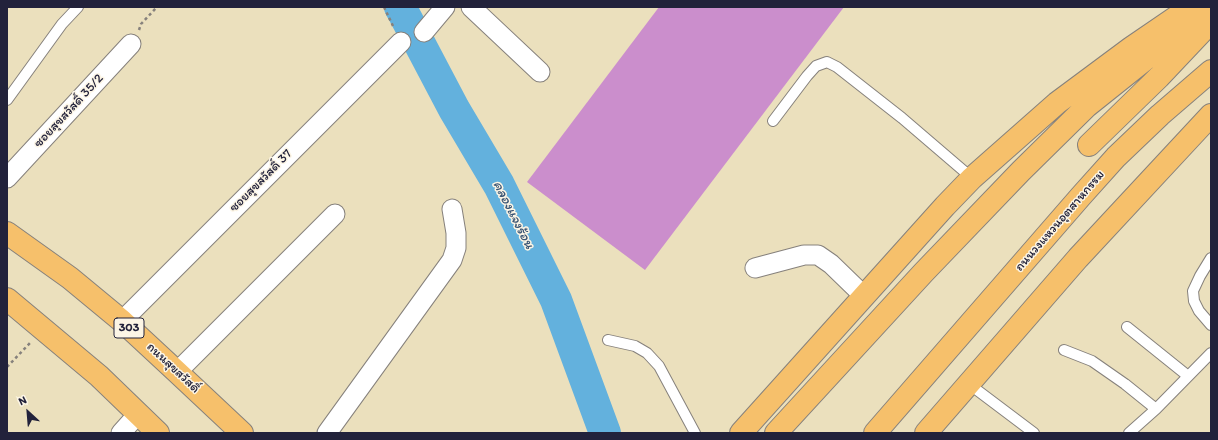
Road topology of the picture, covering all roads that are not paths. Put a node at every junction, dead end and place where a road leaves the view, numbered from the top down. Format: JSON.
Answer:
{"nodes":[{"id":1,"x":78,"y":7,"type":"edge"},
{"id":2,"x":445,"y":7,"type":"edge"},
{"id":3,"x":471,"y":7,"type":"edge"},
{"id":4,"x":1191,"y":7,"type":"edge"},
{"id":5,"x":1211,"y":8,"type":"edge"},
{"id":6,"x":1211,"y":22,"type":"edge"},
{"id":7,"x":424,"y":32,"type":"dead end"},
{"id":8,"x":401,"y":42,"type":"dead end"},
{"id":9,"x":131,"y":44,"type":"road end"},
{"id":10,"x":1211,"y":71,"type":"edge"},
{"id":11,"x":540,"y":72,"type":"dead end"},
{"id":12,"x":7,"y":100,"type":"edge"},
{"id":13,"x":1211,"y":114,"type":"edge"},
{"id":14,"x":774,"y":121,"type":"dead end"},
{"id":15,"x":1089,"y":145,"type":"dead end"},
{"id":16,"x":7,"y":178,"type":"edge"},
{"id":17,"x":972,"y":178,"type":"junction"},
{"id":18,"x":452,"y":209,"type":"dead end"},
{"id":19,"x":335,"y":214,"type":"dead end"},
{"id":20,"x":7,"y":233,"type":"edge"},
{"id":21,"x":1211,"y":258,"type":"edge"},
{"id":22,"x":755,"y":268,"type":"dead end"},
{"id":23,"x":864,"y":296,"type":"junction"},
{"id":24,"x":7,"y":299,"type":"edge"},
{"id":25,"x":122,"y":321,"type":"junction"},
{"id":26,"x":1211,"y":325,"type":"edge"},
{"id":27,"x":1127,"y":327,"type":"dead end"},
{"id":28,"x":608,"y":340,"type":"dead end"},
{"id":29,"x":1064,"y":350,"type":"dead end"},
{"id":30,"x":1211,"y":353,"type":"edge"},
{"id":31,"x":177,"y":372,"type":"junction"},
{"id":32,"x":1188,"y":376,"type":"junction"},
{"id":33,"x":969,"y":384,"type":"junction"},
{"id":34,"x":1156,"y":409,"type":"junction"},
{"id":35,"x":145,"y":425,"type":"edge"},
{"id":36,"x":121,"y":433,"type":"edge"},
{"id":37,"x":242,"y":433,"type":"edge"},
{"id":38,"x":327,"y":433,"type":"edge"},
{"id":39,"x":695,"y":433,"type":"edge"},
{"id":40,"x":741,"y":433,"type":"edge"},
{"id":41,"x":776,"y":433,"type":"edge"},
{"id":42,"x":875,"y":433,"type":"edge"},
{"id":43,"x":926,"y":433,"type":"edge"},
{"id":44,"x":1034,"y":433,"type":"edge"},
{"id":45,"x":1129,"y":433,"type":"edge"}],
"edges":[{"from":1,"to":12,"type":"lane"},
{"from":2,"to":7,"type":"street"},
{"from":3,"to":11,"type":"street"},
{"from":4,"to":17,"type":"main road"},
{"from":5,"to":41,"type":"main road"},
{"from":6,"to":15,"type":"main road"},
{"from":8,"to":25,"type":"street","name":"ซอยสุขสวัสดิ์ 37"},
{"from":9,"to":16,"type":"street","name":"ซอยสุขสวัสดิ์ 35/2"},
{"from":10,"to":42,"type":"main road","name":"ถนนวงแหวนอุตสาหกรรม"},
{"from":13,"to":33,"type":"main road"},
{"from":14,"to":17,"type":"lane"},
{"from":17,"to":23,"type":"main road"},
{"from":18,"to":38,"type":"street"},
{"from":19,"to":31,"type":"street"},
{"from":20,"to":25,"type":"main road","name":"ถนนสุขสวัสดิ์","number":"303"},
{"from":21,"to":26,"type":"lane"},
{"from":22,"to":23,"type":"street"},
{"from":23,"to":40,"type":"main road"},
{"from":24,"to":35,"type":"main road"},
{"from":25,"to":31,"type":"main road","name":"ถนนสุขสวัสดิ์","number":"303"},
{"from":27,"to":32,"type":"lane"},
{"from":28,"to":39,"type":"lane"},
{"from":29,"to":34,"type":"lane"},
{"from":30,"to":32,"type":"lane"},
{"from":31,"to":37,"type":"main road","name":"ถนนสุขสวัสดิ์","number":"303"},
{"from":32,"to":34,"type":"lane"},
{"from":33,"to":43,"type":"main road"},
{"from":33,"to":44,"type":"lane"},
{"from":34,"to":45,"type":"lane"},
{"from":35,"to":36,"type":"street"}]}
